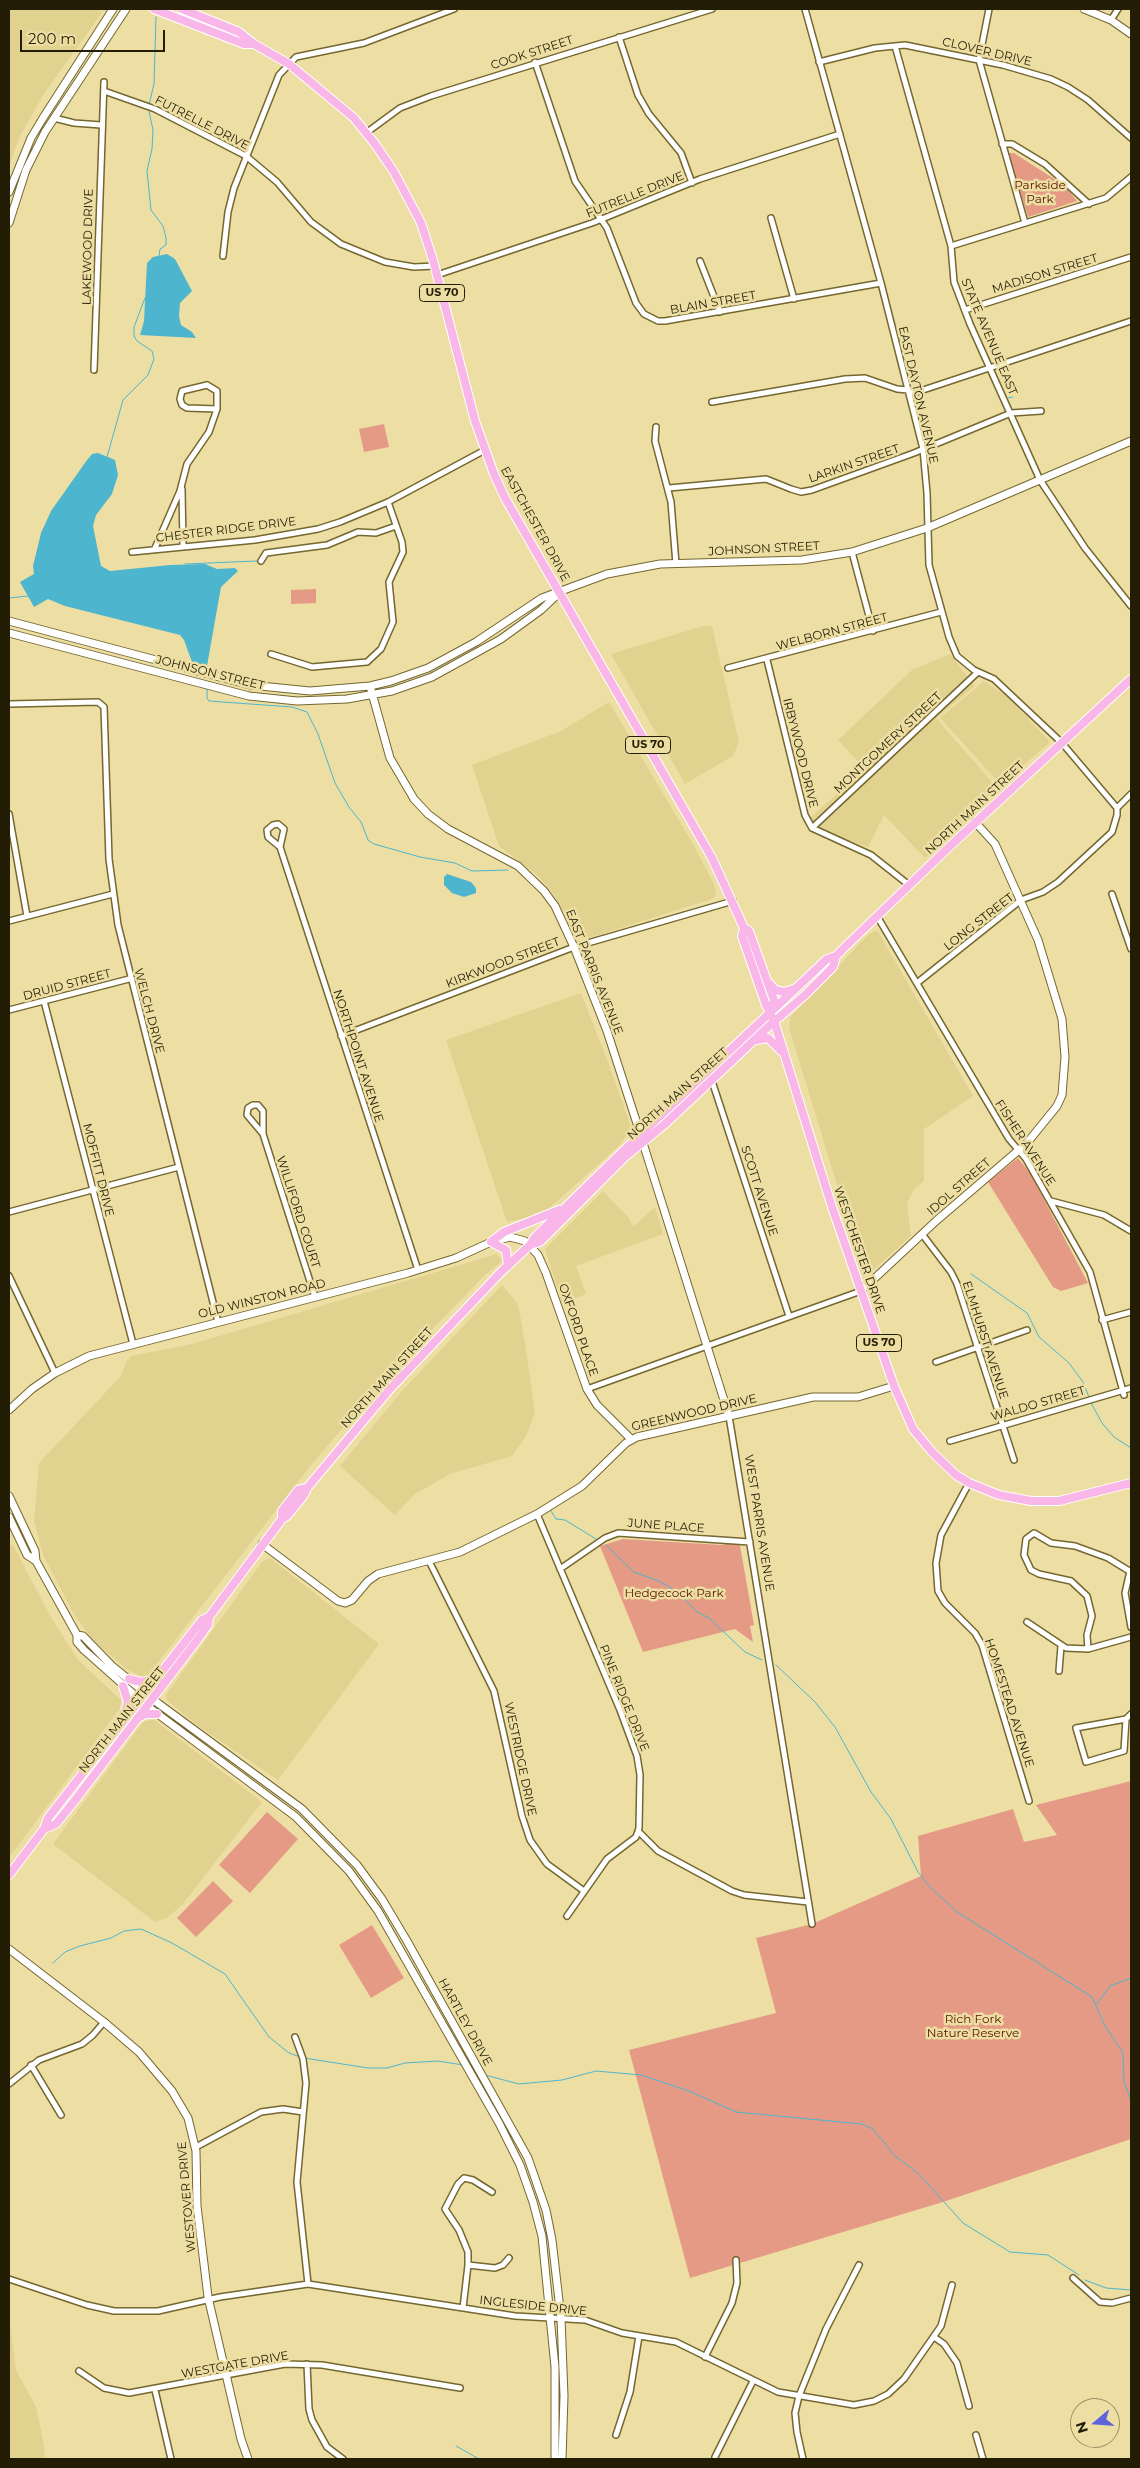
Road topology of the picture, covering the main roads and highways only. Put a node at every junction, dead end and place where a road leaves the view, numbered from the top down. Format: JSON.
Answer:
{"nodes":[{"id":1,"x":154,"y":9,"type":"edge"},
{"id":2,"x":182,"y":9,"type":"edge"},
{"id":3,"x":254,"y":44,"type":"junction"},
{"id":4,"x":1131,"y":679,"type":"edge"},
{"id":5,"x":744,"y":928,"type":"junction"},
{"id":6,"x":836,"y":956,"type":"junction"},
{"id":7,"x":764,"y":971,"type":"junction"},
{"id":8,"x":796,"y":989,"type":"junction"},
{"id":9,"x":771,"y":1013,"type":"junction"},
{"id":10,"x":774,"y":1021,"type":"junction"},
{"id":11,"x":752,"y":1042,"type":"junction"},
{"id":12,"x":790,"y":1070,"type":"junction"},
{"id":13,"x":642,"y":1139,"type":"junction"},
{"id":14,"x":566,"y":1207,"type":"junction"},
{"id":15,"x":530,"y":1245,"type":"junction"},
{"id":16,"x":508,"y":1266,"type":"junction"},
{"id":17,"x":1131,"y":1483,"type":"edge"},
{"id":18,"x":307,"y":1488,"type":"junction"},
{"id":19,"x":298,"y":1490,"type":"junction"},
{"id":20,"x":301,"y":1499,"type":"junction"},
{"id":21,"x":283,"y":1516,"type":"junction"},
{"id":22,"x":209,"y":1617,"type":"junction"},
{"id":23,"x":194,"y":1630,"type":"junction"},
{"id":24,"x":198,"y":1639,"type":"junction"},
{"id":25,"x":158,"y":1678,"type":"junction"},
{"id":26,"x":129,"y":1679,"type":"road end"},
{"id":27,"x":123,"y":1686,"type":"road end"},
{"id":28,"x":157,"y":1714,"type":"road end"},
{"id":29,"x":138,"y":1718,"type":"junction"},
{"id":30,"x":122,"y":1722,"type":"junction"},
{"id":31,"x":44,"y":1829,"type":"junction"},
{"id":32,"x":9,"y":1875,"type":"edge"}],
"edges":[{"from":1,"to":3,"type":"main road","name":"EASTCHESTER DRIVE","number":"US 70"},
{"from":2,"to":3,"type":"main road","name":"EASTCHESTER DRIVE","number":"US 70"},
{"from":3,"to":5,"type":"main road","name":"EASTCHESTER DRIVE","number":"US 70"},
{"from":4,"to":6,"type":"main road","name":"NORTH MAIN STREET"},
{"from":5,"to":7,"type":"main road","name":"EASTCHESTER DRIVE","number":"US 70"},
{"from":5,"to":9,"type":"main road","name":"EASTCHESTER DRIVE","number":"US 70"},
{"from":6,"to":8,"type":"main road","name":"NORTH MAIN STREET"},
{"from":6,"to":10,"type":"main road","name":"NORTH MAIN STREET"},
{"from":7,"to":8,"type":"main road"},
{"from":7,"to":9,"type":"main road","name":"EASTCHESTER DRIVE","number":"US 70"},
{"from":8,"to":9,"type":"main road","name":"NORTH MAIN STREET"},
{"from":9,"to":10,"type":"main road","name":"WESTCHESTER DRIVE","number":"US 70"},
{"from":9,"to":13,"type":"main road","name":"NORTH MAIN STREET"},
{"from":10,"to":11,"type":"main road","name":"NORTH MAIN STREET"},
{"from":10,"to":12,"type":"main road","name":"WESTCHESTER DRIVE","number":"US 70"},
{"from":11,"to":12,"type":"main road"},
{"from":11,"to":13,"type":"main road","name":"NORTH MAIN STREET"},
{"from":12,"to":17,"type":"main road","name":"WESTCHESTER DRIVE","number":"US 70"},
{"from":13,"to":14,"type":"main road","name":"NORTH MAIN STREET"},
{"from":13,"to":15,"type":"main road","name":"NORTH MAIN STREET"},
{"from":14,"to":15,"type":"main road","name":"NORTH MAIN STREET"},
{"from":14,"to":16,"type":"main road"},
{"from":15,"to":16,"type":"main road","name":"NORTH MAIN STREET"},
{"from":16,"to":18,"type":"main road","name":"NORTH MAIN STREET"},
{"from":18,"to":19,"type":"main road"},
{"from":18,"to":20,"type":"main road","name":"NORTH MAIN STREET"},
{"from":19,"to":20,"type":"main road"},
{"from":19,"to":21,"type":"main road","name":"NORTH MAIN STREET"},
{"from":20,"to":21,"type":"main road","name":"NORTH MAIN STREET"},
{"from":21,"to":22,"type":"main road","name":"NORTH MAIN STREET"},
{"from":22,"to":23,"type":"main road","name":"NORTH MAIN STREET"},
{"from":22,"to":24,"type":"main road","name":"NORTH MAIN STREET"},
{"from":23,"to":24,"type":"main road"},
{"from":23,"to":25,"type":"main road","name":"NORTH MAIN STREET"},
{"from":24,"to":29,"type":"main road","name":"NORTH MAIN STREET"},
{"from":25,"to":26,"type":"main road"},
{"from":25,"to":30,"type":"main road","name":"NORTH MAIN STREET"},
{"from":27,"to":30,"type":"main road"},
{"from":28,"to":29,"type":"main road"},
{"from":29,"to":31,"type":"main road","name":"NORTH MAIN STREET"},
{"from":30,"to":31,"type":"main road","name":"NORTH MAIN STREET"},
{"from":31,"to":32,"type":"main road","name":"NORTH MAIN STREET"}]}
